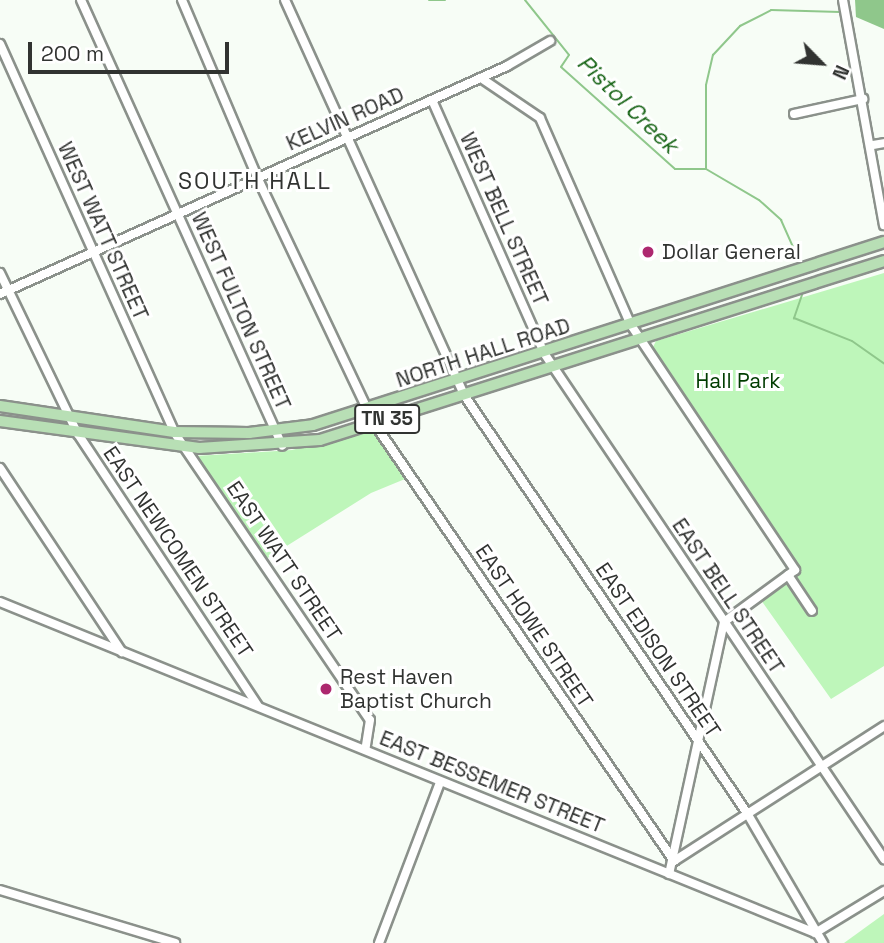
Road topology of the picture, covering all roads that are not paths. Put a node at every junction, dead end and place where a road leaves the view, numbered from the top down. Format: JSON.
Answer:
{"nodes":[{"id":1,"x":81,"y":0,"type":"edge"},
{"id":2,"x":182,"y":0,"type":"edge"},
{"id":3,"x":285,"y":0,"type":"edge"},
{"id":4,"x":844,"y":1,"type":"edge"},
{"id":5,"x":550,"y":41,"type":"dead end"},
{"id":6,"x":0,"y":44,"type":"edge"},
{"id":7,"x":481,"y":78,"type":"junction"},
{"id":8,"x":863,"y":99,"type":"junction"},
{"id":9,"x":432,"y":100,"type":"junction"},
{"id":10,"x":794,"y":114,"type":"dead end"},
{"id":11,"x":346,"y":137,"type":"junction"},
{"id":12,"x":884,"y":142,"type":"edge"},
{"id":13,"x":873,"y":145,"type":"junction"},
{"id":14,"x":257,"y":177,"type":"junction"},
{"id":15,"x":883,"y":194,"type":"edge"},
{"id":16,"x":178,"y":213,"type":"junction"},
{"id":17,"x":884,"y":225,"type":"edge"},
{"id":18,"x":884,"y":242,"type":"edge"},
{"id":19,"x":94,"y":250,"type":"junction"},
{"id":20,"x":884,"y":261,"type":"edge"},
{"id":21,"x":0,"y":273,"type":"edge"},
{"id":22,"x":4,"y":292,"type":"edge"},
{"id":23,"x":631,"y":325,"type":"junction"},
{"id":24,"x":640,"y":339,"type":"junction"},
{"id":25,"x":544,"y":353,"type":"junction"},
{"id":26,"x":553,"y":366,"type":"junction"},
{"id":27,"x":457,"y":381,"type":"junction"},
{"id":28,"x":464,"y":395,"type":"junction"},
{"id":29,"x":0,"y":407,"type":"edge"},
{"id":30,"x":368,"y":410,"type":"junction"},
{"id":31,"x":69,"y":418,"type":"junction"},
{"id":32,"x":0,"y":421,"type":"edge"},
{"id":33,"x":374,"y":423,"type":"junction"},
{"id":34,"x":276,"y":431,"type":"junction"},
{"id":35,"x":174,"y":432,"type":"junction"},
{"id":36,"x":78,"y":434,"type":"junction"},
{"id":37,"x":282,"y":446,"type":"junction"},
{"id":38,"x":184,"y":447,"type":"junction"},
{"id":39,"x":0,"y":468,"type":"edge"},
{"id":40,"x":791,"y":573,"type":"junction"},
{"id":41,"x":0,"y":602,"type":"edge"},
{"id":42,"x":812,"y":611,"type":"dead end"},
{"id":43,"x":724,"y":622,"type":"junction"},
{"id":44,"x":122,"y":652,"type":"junction"},
{"id":45,"x":258,"y":706,"type":"junction"},
{"id":46,"x":884,"y":726,"type":"edge"},
{"id":47,"x":699,"y":741,"type":"junction"},
{"id":48,"x":365,"y":750,"type":"junction"},
{"id":49,"x":821,"y":764,"type":"junction"},
{"id":50,"x":440,"y":782,"type":"junction"},
{"id":51,"x":747,"y":813,"type":"junction"},
{"id":52,"x":884,"y":859,"type":"edge"},
{"id":53,"x":674,"y":861,"type":"junction"},
{"id":54,"x":669,"y":874,"type":"junction"},
{"id":55,"x":0,"y":890,"type":"edge"},
{"id":56,"x":884,"y":891,"type":"edge"},
{"id":57,"x":814,"y":933,"type":"junction"},
{"id":58,"x":176,"y":943,"type":"edge"},
{"id":59,"x":379,"y":943,"type":"edge"},
{"id":60,"x":823,"y":943,"type":"edge"}],
"edges":[{"from":1,"to":16,"type":"street","name":"WEST FULTON STREET"},
{"from":2,"to":14,"type":"street","name":"EAST HOWE STREET"},
{"from":3,"to":11,"type":"street","name":"EAST EDISON STREET"},
{"from":4,"to":8,"type":"street"},
{"from":5,"to":7,"type":"street","name":"KELVIN ROAD"},
{"from":6,"to":19,"type":"street","name":"WEST WATT STREET"},
{"from":7,"to":9,"type":"street","name":"KELVIN ROAD"},
{"from":7,"to":23,"type":"street"},
{"from":8,"to":10,"type":"street"},
{"from":8,"to":13,"type":"street"},
{"from":9,"to":11,"type":"street","name":"KELVIN ROAD"},
{"from":9,"to":25,"type":"street","name":"WEST BELL STREET"},
{"from":11,"to":14,"type":"street","name":"KELVIN ROAD"},
{"from":11,"to":27,"type":"street","name":"EAST EDISON STREET"},
{"from":12,"to":13,"type":"street"},
{"from":13,"to":15,"type":"street"},
{"from":14,"to":16,"type":"street","name":"KELVIN ROAD"},
{"from":14,"to":30,"type":"street","name":"EAST HOWE STREET"},
{"from":15,"to":17,"type":"street"},
{"from":16,"to":19,"type":"street","name":"KELVIN ROAD"},
{"from":16,"to":34,"type":"street","name":"WEST FULTON STREET"},
{"from":18,"to":23,"type":"main road","name":"NORTH HALL ROAD","number":"TN 35"},
{"from":19,"to":22,"type":"street","name":"KELVIN ROAD"},
{"from":19,"to":35,"type":"street","name":"WEST WATT STREET"},
{"from":20,"to":24,"type":"main road","name":"NORTH HALL ROAD","number":"TN 35"},
{"from":21,"to":22,"type":"street","name":"EAST NEWCOMEN STREET"},
{"from":22,"to":31,"type":"street","name":"EAST NEWCOMEN STREET"},
{"from":23,"to":24,"type":"street"},
{"from":23,"to":25,"type":"main road","name":"NORTH HALL ROAD","number":"TN 35"},
{"from":24,"to":26,"type":"main road","name":"NORTH HALL ROAD","number":"TN 35"},
{"from":24,"to":40,"type":"street"},
{"from":25,"to":26,"type":"street","name":"EAST BELL STREET"},
{"from":25,"to":27,"type":"main road","name":"NORTH HALL ROAD","number":"TN 35"},
{"from":26,"to":28,"type":"main road","name":"NORTH HALL ROAD","number":"TN 35"},
{"from":26,"to":43,"type":"street","name":"EAST BELL STREET"},
{"from":27,"to":28,"type":"street","name":"EAST EDISON STREET"},
{"from":27,"to":30,"type":"main road","name":"NORTH HALL ROAD","number":"TN 35"},
{"from":28,"to":33,"type":"main road","name":"NORTH HALL ROAD","number":"TN 35"},
{"from":28,"to":47,"type":"street","name":"EAST EDISON STREET"},
{"from":29,"to":31,"type":"main road","name":"NORTH HALL ROAD","number":"TN 35"},
{"from":30,"to":33,"type":"street","name":"EAST HOWE STREET"},
{"from":30,"to":34,"type":"main road","name":"NORTH HALL ROAD","number":"TN 35"},
{"from":31,"to":35,"type":"main road","name":"NORTH HALL ROAD","number":"TN 35"},
{"from":31,"to":36,"type":"street","name":"EAST NEWCOMEN STREET"},
{"from":32,"to":36,"type":"main road","name":"NORTH HALL ROAD","number":"TN 35"},
{"from":33,"to":37,"type":"main road","name":"NORTH HALL ROAD","number":"TN 35"},
{"from":33,"to":53,"type":"street","name":"EAST HOWE STREET"},
{"from":34,"to":35,"type":"main road","name":"NORTH HALL ROAD","number":"TN 35"},
{"from":34,"to":37,"type":"street","name":"WEST FULTON STREET"},
{"from":35,"to":38,"type":"street","name":"EAST WATT STREET"},
{"from":36,"to":38,"type":"main road","name":"NORTH HALL ROAD","number":"TN 35"},
{"from":36,"to":45,"type":"street","name":"EAST NEWCOMEN STREET"},
{"from":37,"to":38,"type":"main road","name":"NORTH HALL ROAD","number":"TN 35"},
{"from":38,"to":48,"type":"street","name":"EAST WATT STREET"},
{"from":39,"to":44,"type":"street"},
{"from":40,"to":42,"type":"street"},
{"from":40,"to":43,"type":"street"},
{"from":41,"to":44,"type":"street","name":"EAST BESSEMER STREET"},
{"from":43,"to":47,"type":"street"},
{"from":43,"to":49,"type":"street","name":"EAST BELL STREET"},
{"from":44,"to":45,"type":"street","name":"EAST BESSEMER STREET"},
{"from":45,"to":48,"type":"street","name":"EAST BESSEMER STREET"},
{"from":46,"to":49,"type":"street"},
{"from":47,"to":51,"type":"street","name":"EAST EDISON STREET"},
{"from":47,"to":53,"type":"street"},
{"from":48,"to":50,"type":"street","name":"EAST BESSEMER STREET"},
{"from":49,"to":51,"type":"street"},
{"from":49,"to":52,"type":"street","name":"EAST BELL STREET"},
{"from":50,"to":54,"type":"street","name":"EAST BESSEMER STREET"},
{"from":50,"to":59,"type":"street"},
{"from":51,"to":53,"type":"street"},
{"from":51,"to":57,"type":"street","name":"EAST EDISON STREET"},
{"from":53,"to":54,"type":"street"},
{"from":54,"to":57,"type":"street","name":"EAST BESSEMER STREET"},
{"from":55,"to":58,"type":"street"},
{"from":56,"to":57,"type":"street"},
{"from":57,"to":60,"type":"street","name":"EAST EDISON STREET"}]}
